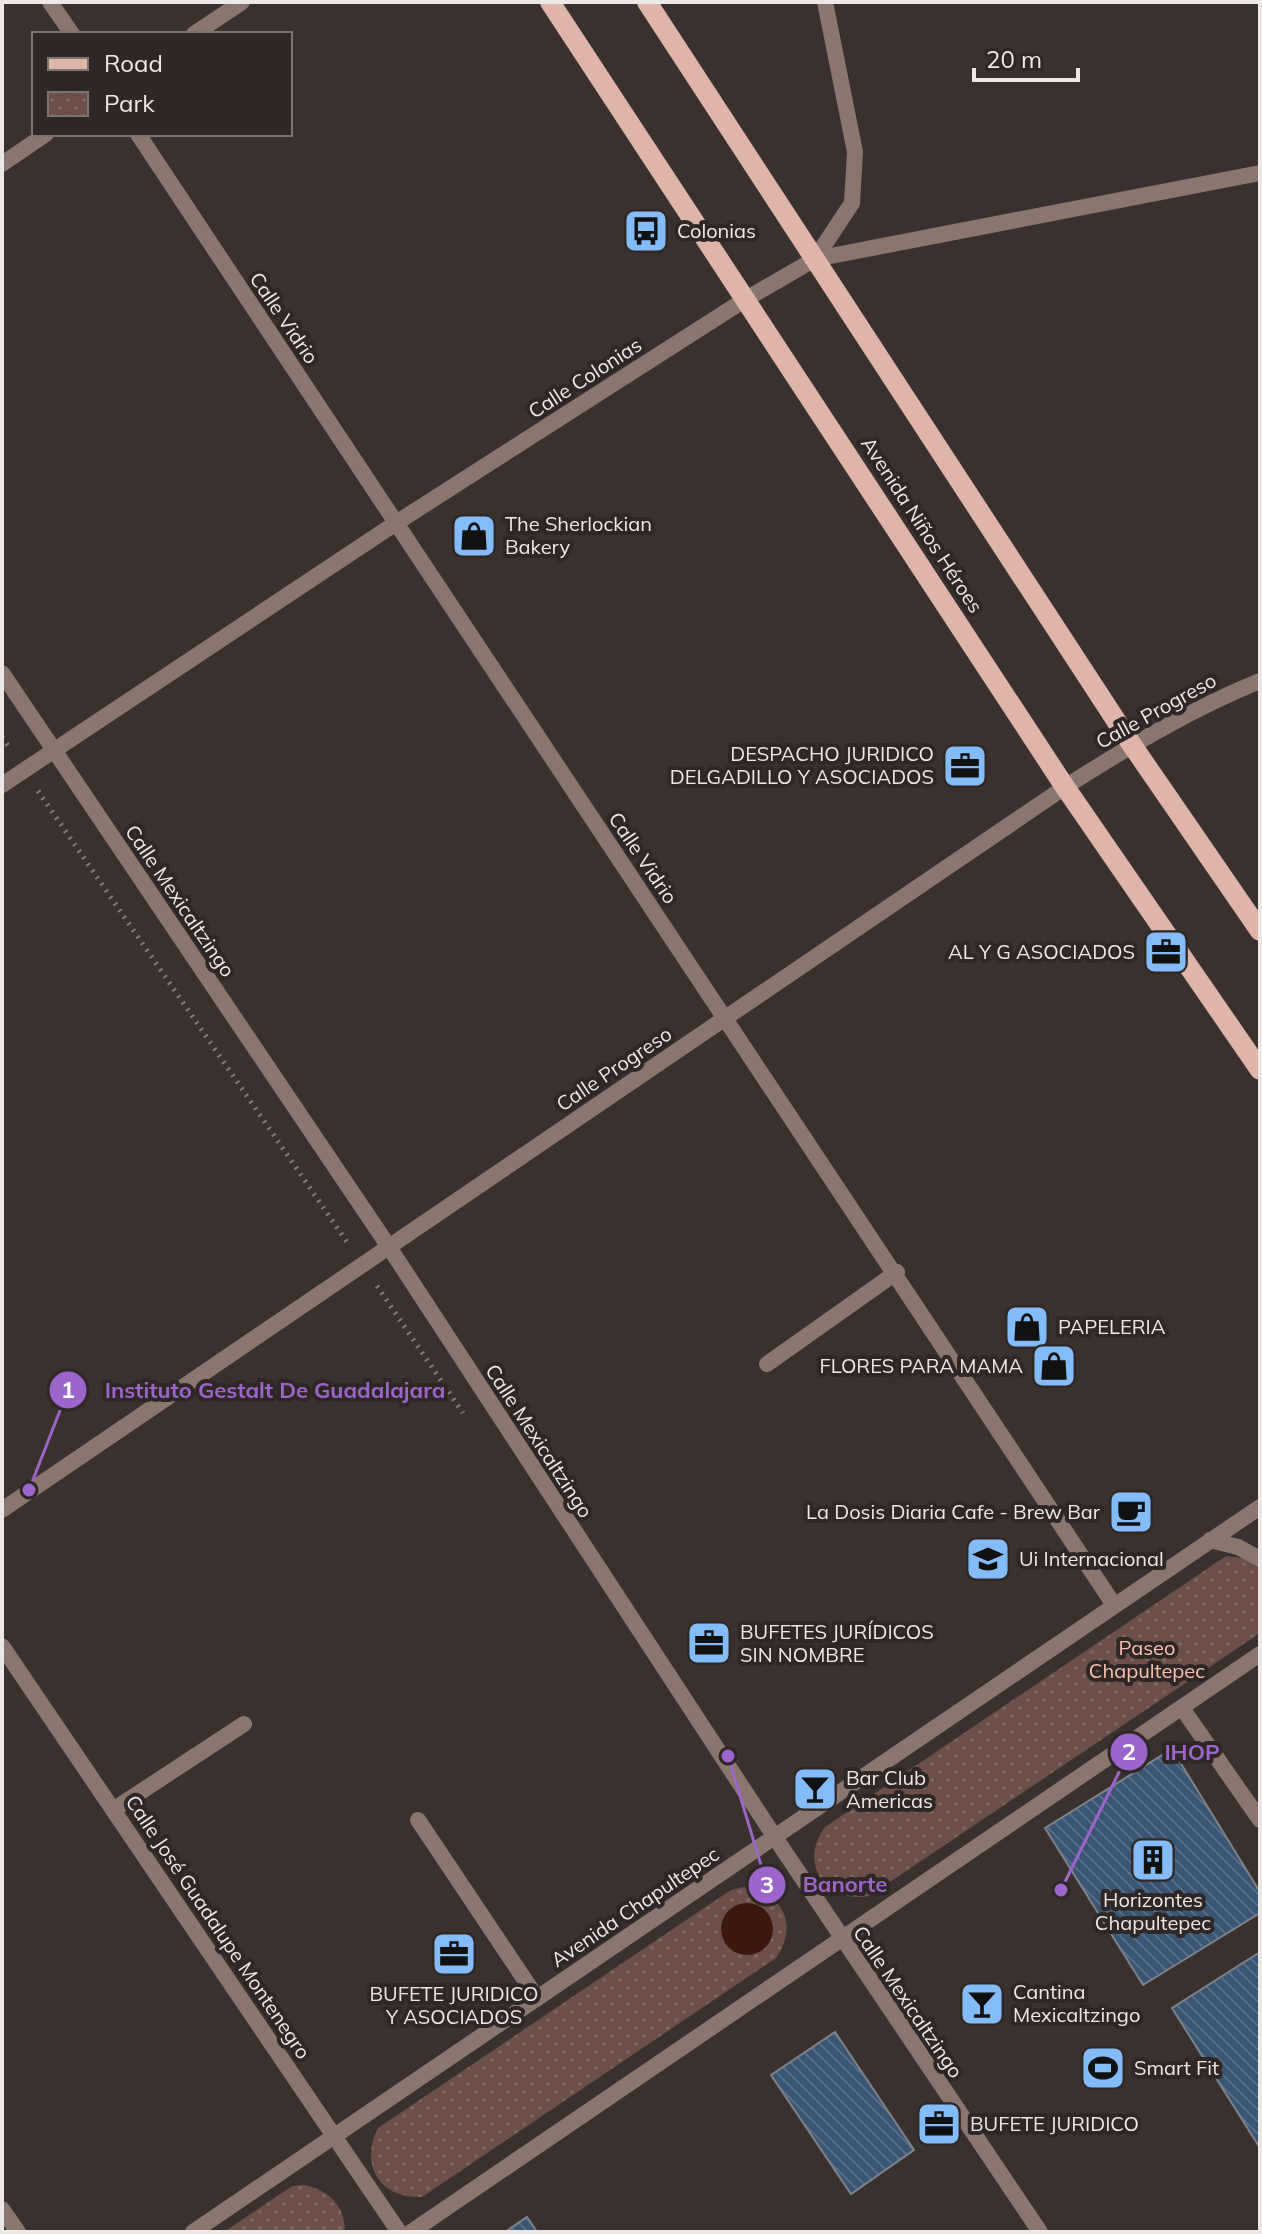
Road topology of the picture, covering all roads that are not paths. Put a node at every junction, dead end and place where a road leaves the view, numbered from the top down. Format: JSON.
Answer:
{"nodes":[{"id":1,"x":50,"y":2,"type":"edge"},
{"id":2,"x":242,"y":2,"type":"edge"},
{"id":3,"x":550,"y":2,"type":"edge"},
{"id":4,"x":647,"y":2,"type":"edge"},
{"id":5,"x":825,"y":2,"type":"edge"},
{"id":6,"x":71,"y":32,"type":"edge"},
{"id":7,"x":197,"y":32,"type":"edge"},
{"id":8,"x":43,"y":136,"type":"edge"},
{"id":9,"x":139,"y":136,"type":"edge"},
{"id":10,"x":2,"y":164,"type":"edge"},
{"id":11,"x":1260,"y":173,"type":"edge"},
{"id":12,"x":815,"y":259,"type":"junction"},
{"id":13,"x":746,"y":299,"type":"junction"},
{"id":14,"x":396,"y":523,"type":"junction"},
{"id":15,"x":2,"y":673,"type":"edge"},
{"id":16,"x":1260,"y":681,"type":"edge"},
{"id":17,"x":1132,"y":745,"type":"junction"},
{"id":18,"x":54,"y":750,"type":"junction"},
{"id":19,"x":2,"y":785,"type":"edge"},
{"id":20,"x":1065,"y":787,"type":"junction"},
{"id":21,"x":1260,"y":931,"type":"edge"},
{"id":22,"x":725,"y":1018,"type":"junction"},
{"id":23,"x":1260,"y":1070,"type":"edge"},
{"id":24,"x":389,"y":1247,"type":"junction"},
{"id":25,"x":897,"y":1272,"type":"junction"},
{"id":26,"x":767,"y":1364,"type":"dead end"},
{"id":27,"x":1260,"y":1507,"type":"edge"},
{"id":28,"x":2,"y":1510,"type":"edge"},
{"id":29,"x":1210,"y":1540,"type":"junction"},
{"id":30,"x":1260,"y":1559,"type":"edge"},
{"id":31,"x":1114,"y":1605,"type":"junction"},
{"id":32,"x":2,"y":1646,"type":"edge"},
{"id":33,"x":1260,"y":1654,"type":"edge"},
{"id":34,"x":1182,"y":1708,"type":"junction"},
{"id":35,"x":244,"y":1724,"type":"dead end"},
{"id":36,"x":113,"y":1810,"type":"junction"},
{"id":37,"x":418,"y":1820,"type":"dead end"},
{"id":38,"x":1260,"y":1820,"type":"edge"},
{"id":39,"x":774,"y":1836,"type":"junction"},
{"id":40,"x":842,"y":1939,"type":"junction"},
{"id":41,"x":537,"y":1998,"type":"junction"},
{"id":42,"x":335,"y":2135,"type":"junction"},
{"id":43,"x":2,"y":2209,"type":"edge"},
{"id":44,"x":18,"y":2232,"type":"edge"},
{"id":45,"x":193,"y":2232,"type":"edge"},
{"id":46,"x":399,"y":2232,"type":"edge"},
{"id":47,"x":411,"y":2232,"type":"edge"},
{"id":48,"x":1040,"y":2232,"type":"edge"}],
"edges":[{"from":1,"to":6,"type":"street"},
{"from":2,"to":7,"type":"street"},
{"from":3,"to":13,"type":"main road","name":"Avenida Niños Héroes"},
{"from":4,"to":12,"type":"main road"},
{"from":5,"to":12,"type":"street"},
{"from":8,"to":10,"type":"street"},
{"from":9,"to":14,"type":"street","name":"Calle Vidrio"},
{"from":11,"to":12,"type":"street","name":"Calle Colonias"},
{"from":12,"to":13,"type":"street","name":"Calle Colonias"},
{"from":12,"to":17,"type":"main road"},
{"from":13,"to":14,"type":"street","name":"Calle Colonias"},
{"from":13,"to":20,"type":"main road","name":"Avenida Niños Héroes"},
{"from":14,"to":18,"type":"street","name":"Calle Colonias"},
{"from":14,"to":22,"type":"street","name":"Calle Vidrio"},
{"from":15,"to":18,"type":"street","name":"Calle Mexicaltzingo"},
{"from":16,"to":17,"type":"street","name":"Calle Progreso"},
{"from":17,"to":20,"type":"street","name":"Calle Progreso"},
{"from":17,"to":21,"type":"main road"},
{"from":18,"to":19,"type":"street","name":"Calle Colonias"},
{"from":18,"to":24,"type":"street","name":"Calle Mexicaltzingo"},
{"from":20,"to":22,"type":"street","name":"Calle Progreso"},
{"from":20,"to":23,"type":"main road","name":"Avenida Niños Héroes"},
{"from":22,"to":24,"type":"street","name":"Calle Progreso"},
{"from":22,"to":25,"type":"street","name":"Calle Vidrio"},
{"from":24,"to":28,"type":"street","name":"Calle Progreso"},
{"from":24,"to":39,"type":"street","name":"Calle Mexicaltzingo"},
{"from":25,"to":26,"type":"street"},
{"from":25,"to":31,"type":"street","name":"Calle Vidrio"},
{"from":27,"to":29,"type":"street","name":"Avenida Chapultepec"},
{"from":29,"to":30,"type":"street"},
{"from":29,"to":31,"type":"street","name":"Avenida Chapultepec"},
{"from":31,"to":39,"type":"street","name":"Avenida Chapultepec"},
{"from":32,"to":36,"type":"street","name":"Calle José Guadalupe Montenegro"},
{"from":33,"to":34,"type":"street"},
{"from":34,"to":38,"type":"street"},
{"from":34,"to":40,"type":"street"},
{"from":35,"to":36,"type":"street"},
{"from":36,"to":42,"type":"street","name":"Calle José Guadalupe Montenegro"},
{"from":37,"to":41,"type":"street"},
{"from":39,"to":40,"type":"street","name":"Calle Mexicaltzingo"},
{"from":39,"to":41,"type":"street","name":"Avenida Chapultepec"},
{"from":40,"to":47,"type":"street"},
{"from":40,"to":48,"type":"street","name":"Calle Mexicaltzingo"},
{"from":41,"to":42,"type":"street","name":"Avenida Chapultepec"},
{"from":42,"to":45,"type":"street","name":"Avenida Chapultepec"},
{"from":42,"to":46,"type":"street","name":"Calle José Guadalupe Montenegro"},
{"from":43,"to":44,"type":"street"}]}
